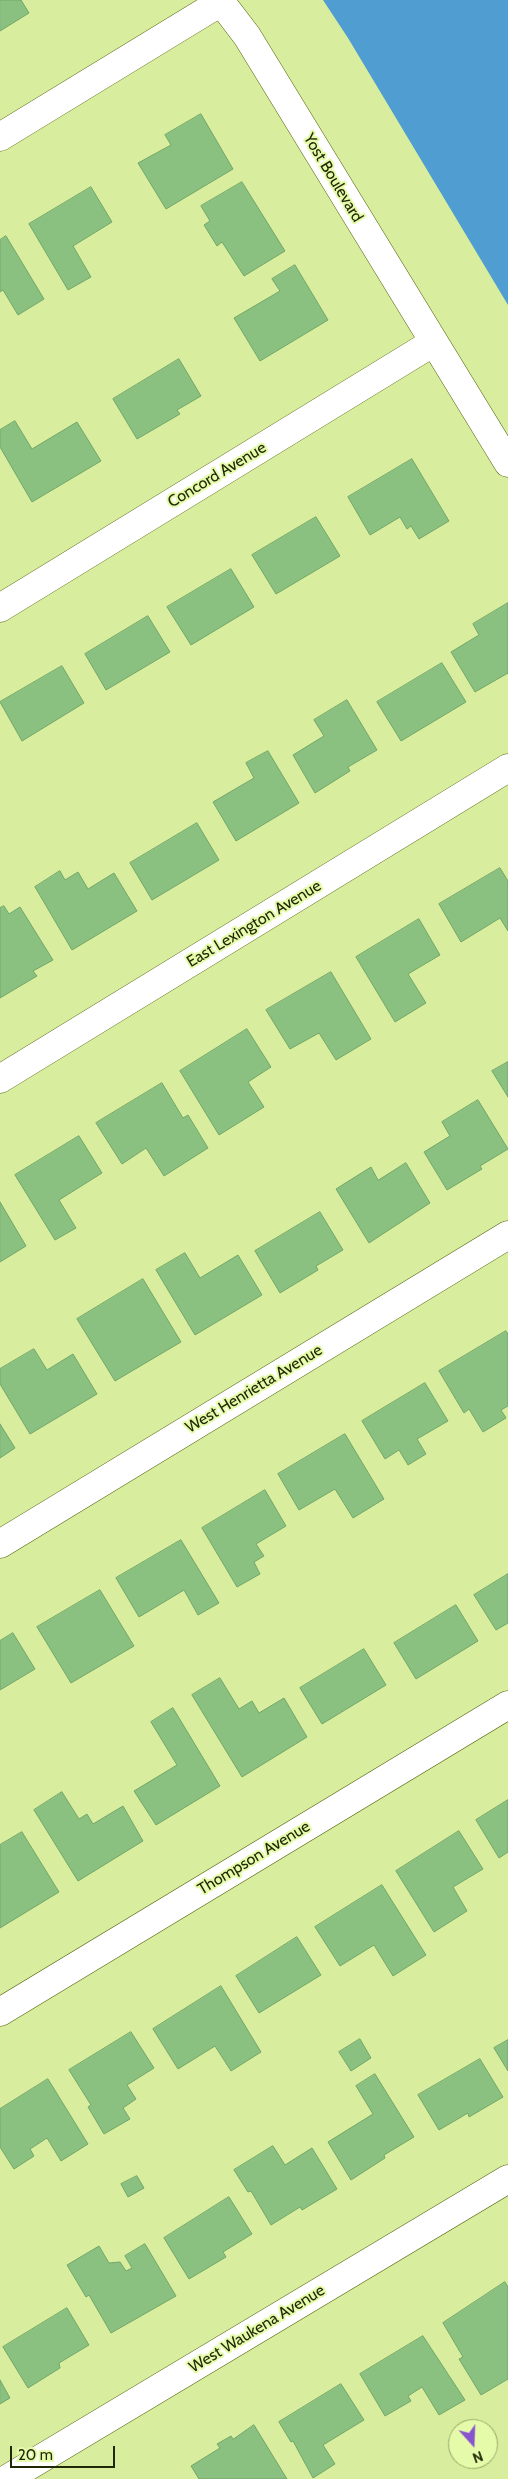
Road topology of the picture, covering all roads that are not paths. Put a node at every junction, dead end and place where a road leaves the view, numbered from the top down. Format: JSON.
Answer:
{"nodes":[{"id":1,"x":0,"y":137,"type":"edge"},
{"id":2,"x":434,"y":342,"type":"junction"},
{"id":3,"x":508,"y":462,"type":"edge"},
{"id":4,"x":0,"y":608,"type":"edge"},
{"id":5,"x":508,"y":768,"type":"edge"},
{"id":6,"x":0,"y":1079,"type":"edge"},
{"id":7,"x":508,"y":1235,"type":"edge"},
{"id":8,"x":0,"y":1544,"type":"edge"},
{"id":9,"x":508,"y":1705,"type":"edge"},
{"id":10,"x":0,"y":2012,"type":"edge"},
{"id":11,"x":508,"y":2178,"type":"edge"},
{"id":12,"x":7,"y":2479,"type":"edge"}],
"edges":[{"from":1,"to":2,"type":"street","name":"Yost Boulevard"},
{"from":2,"to":3,"type":"street","name":"Yost Boulevard"},
{"from":2,"to":4,"type":"street","name":"Concord Avenue"},
{"from":5,"to":6,"type":"street","name":"East Lexington Avenue"},
{"from":7,"to":8,"type":"street","name":"West Henrietta Avenue"},
{"from":9,"to":10,"type":"street","name":"Thompson Avenue"},
{"from":11,"to":12,"type":"street","name":"West Waukena Avenue"}]}
